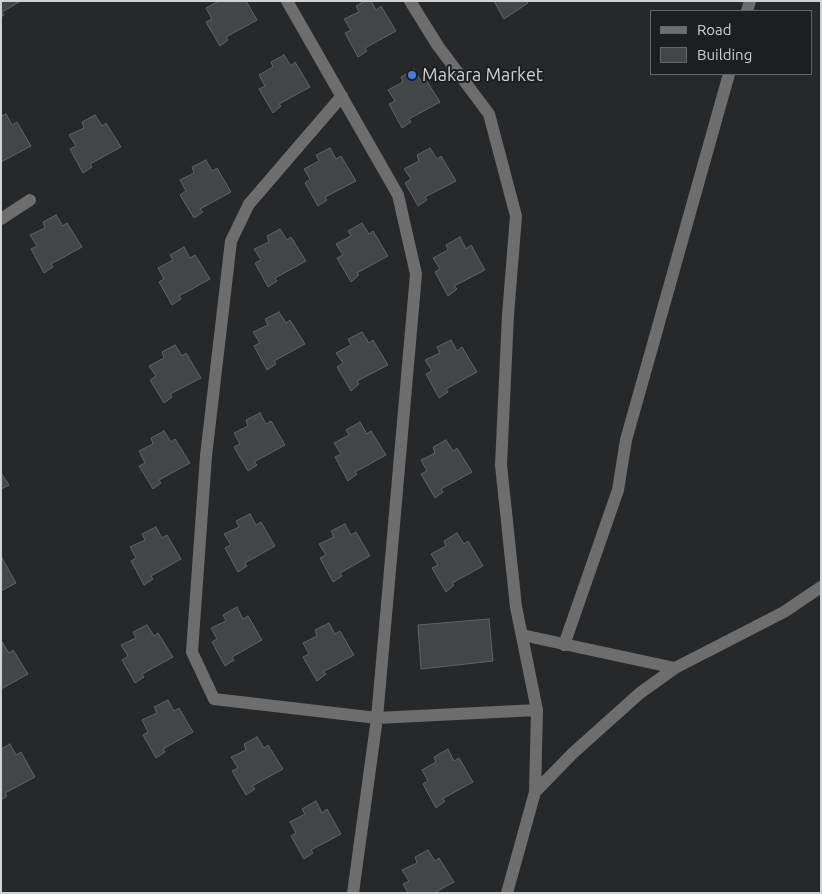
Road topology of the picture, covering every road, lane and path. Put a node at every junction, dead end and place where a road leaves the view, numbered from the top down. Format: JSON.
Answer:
{"nodes":[{"id":1,"x":287,"y":1,"type":"edge"},
{"id":2,"x":410,"y":1,"type":"edge"},
{"id":3,"x":729,"y":75,"type":"edge"},
{"id":4,"x":342,"y":96,"type":"junction"},
{"id":5,"x":30,"y":200,"type":"dead end"},
{"id":6,"x":1,"y":220,"type":"edge"},
{"id":7,"x":821,"y":587,"type":"edge"},
{"id":8,"x":522,"y":635,"type":"junction"},
{"id":9,"x":564,"y":645,"type":"junction"},
{"id":10,"x":675,"y":668,"type":"junction"},
{"id":11,"x":537,"y":710,"type":"junction"},
{"id":12,"x":377,"y":718,"type":"junction"},
{"id":13,"x":535,"y":792,"type":"junction"},
{"id":14,"x":353,"y":893,"type":"edge"},
{"id":15,"x":507,"y":893,"type":"edge"}],
"edges":[{"from":1,"to":4,"type":"street"},
{"from":2,"to":8,"type":"street"},
{"from":3,"to":9,"type":"street"},
{"from":4,"to":12,"type":"street"},
{"from":4,"to":12,"type":"street"},
{"from":5,"to":6,"type":"street"},
{"from":7,"to":10,"type":"street"},
{"from":8,"to":9,"type":"street"},
{"from":8,"to":11,"type":"street"},
{"from":9,"to":10,"type":"street"},
{"from":10,"to":13,"type":"street"},
{"from":11,"to":12,"type":"street"},
{"from":11,"to":13,"type":"street"},
{"from":12,"to":14,"type":"street"},
{"from":13,"to":15,"type":"street"}]}
